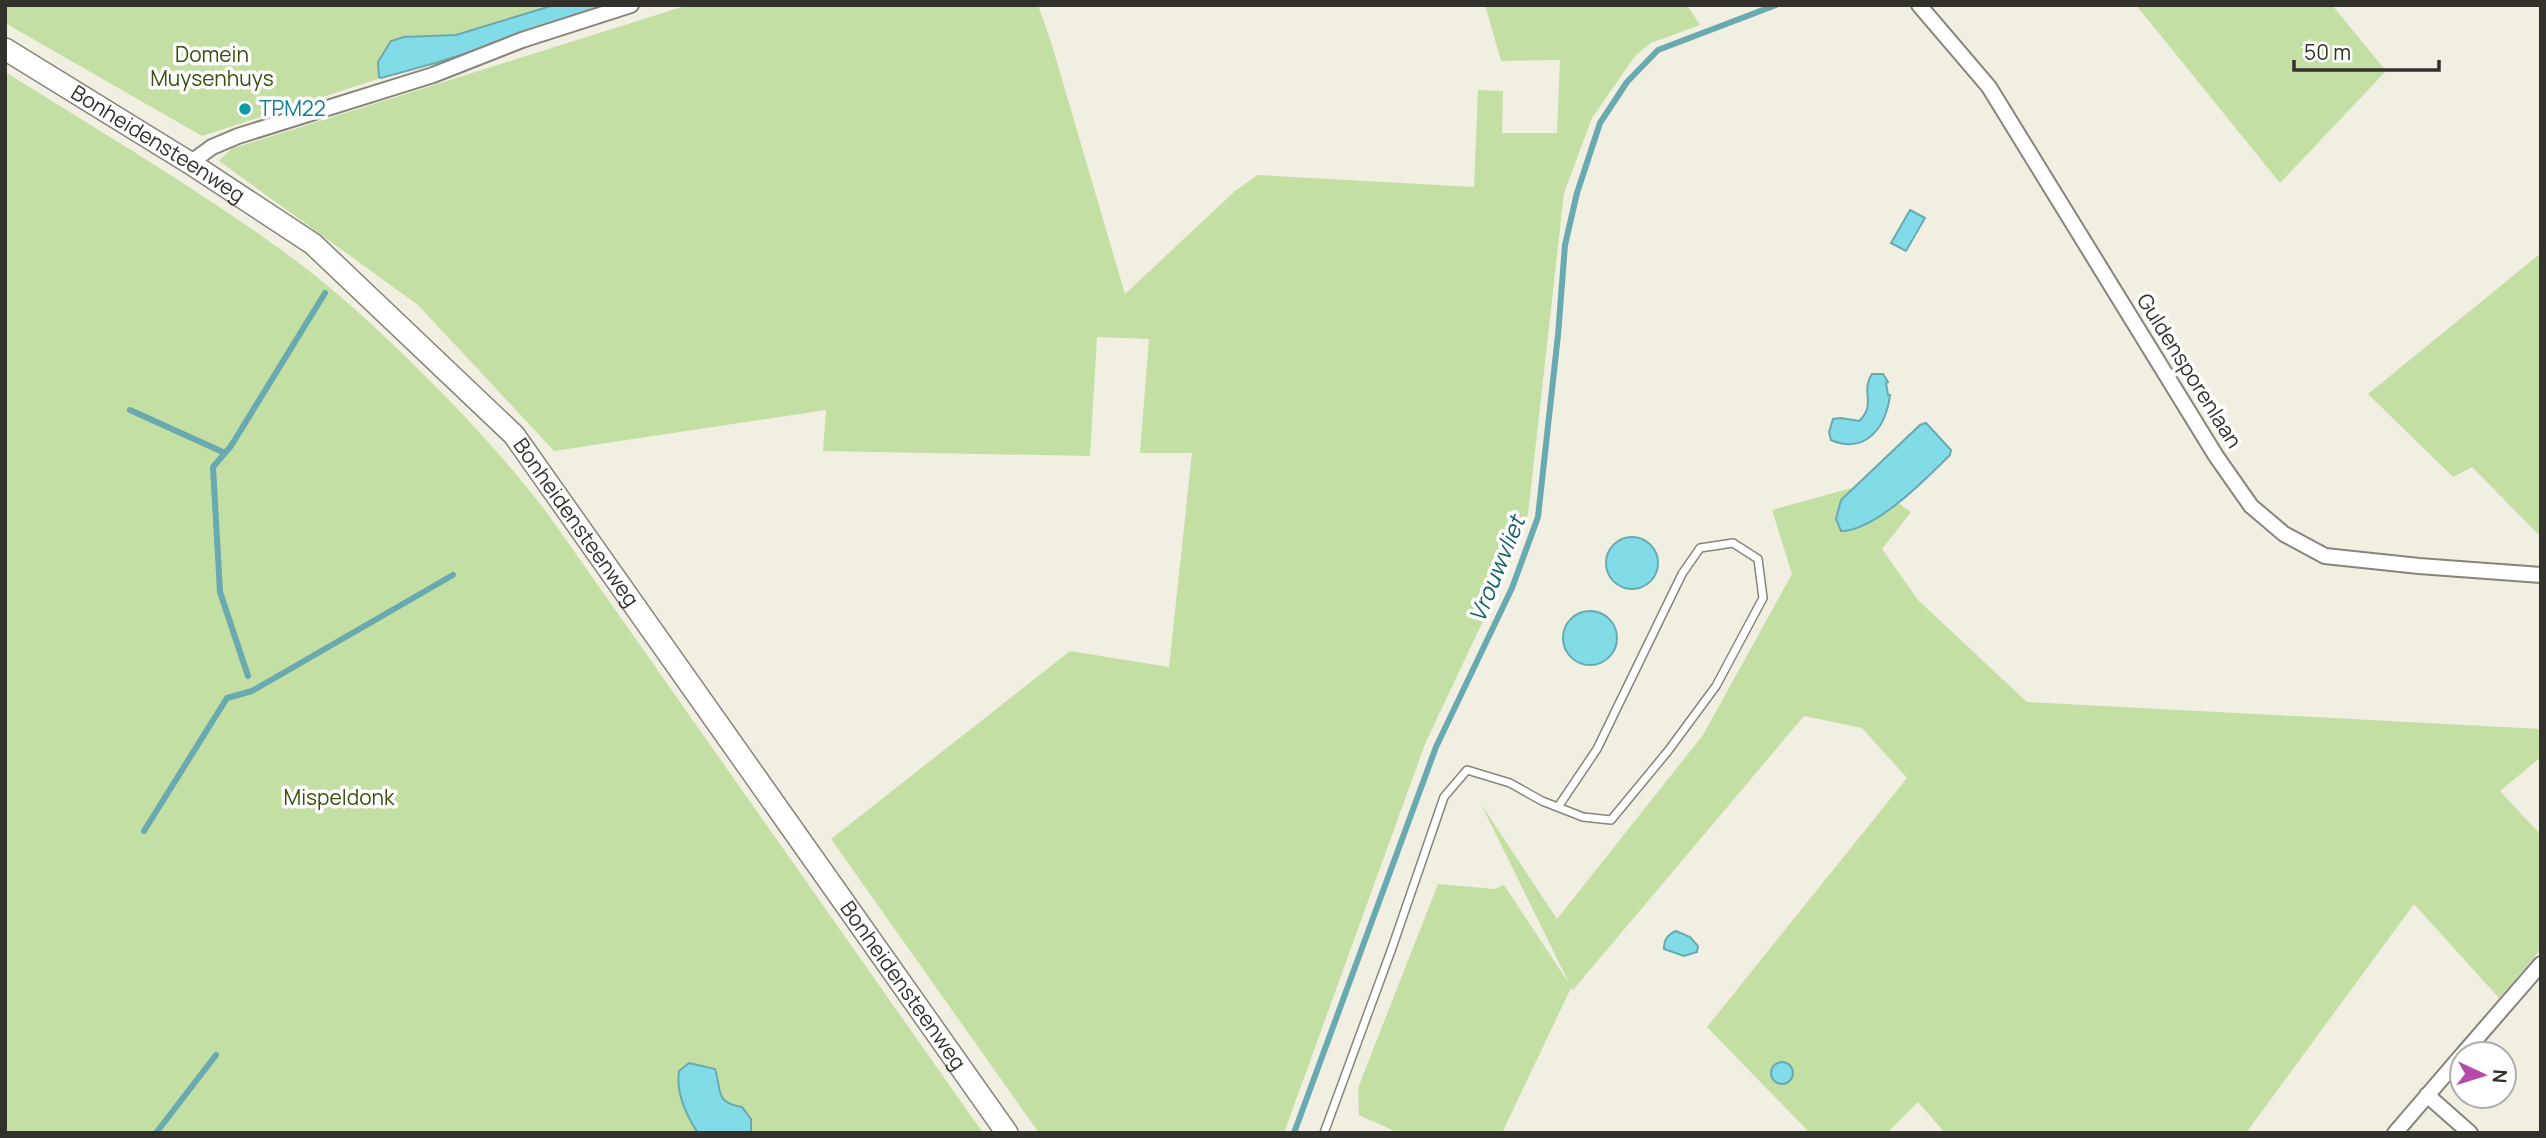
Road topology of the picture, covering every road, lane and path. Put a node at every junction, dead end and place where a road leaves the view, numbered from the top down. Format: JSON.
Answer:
{"nodes":[{"id":1,"x":631,"y":5,"type":"edge"},
{"id":2,"x":1919,"y":5,"type":"edge"},
{"id":3,"x":5,"y":49,"type":"edge"},
{"id":4,"x":190,"y":163,"type":"junction"},
{"id":5,"x":2541,"y":575,"type":"edge"},
{"id":6,"x":1558,"y":807,"type":"junction"},
{"id":7,"x":2541,"y":964,"type":"edge"},
{"id":8,"x":2476,"y":1040,"type":"edge"},
{"id":9,"x":2448,"y":1072,"type":"edge"},
{"id":10,"x":2427,"y":1096,"type":"junction"},
{"id":11,"x":1007,"y":1133,"type":"edge"},
{"id":12,"x":1324,"y":1133,"type":"edge"},
{"id":13,"x":2395,"y":1133,"type":"edge"},
{"id":14,"x":2470,"y":1133,"type":"edge"}],
"edges":[{"from":1,"to":4,"type":"street"},
{"from":2,"to":5,"type":"street","name":"Guldensporenlaan"},
{"from":3,"to":4,"type":"street","name":"Bonheidensteenweg"},
{"from":4,"to":11,"type":"street","name":"Bonheidensteenweg"},
{"from":6,"to":6,"type":"lane"},
{"from":6,"to":12,"type":"lane"},
{"from":7,"to":8,"type":"street"},
{"from":9,"to":10,"type":"street"},
{"from":10,"to":13,"type":"street"},
{"from":10,"to":14,"type":"street"}]}
